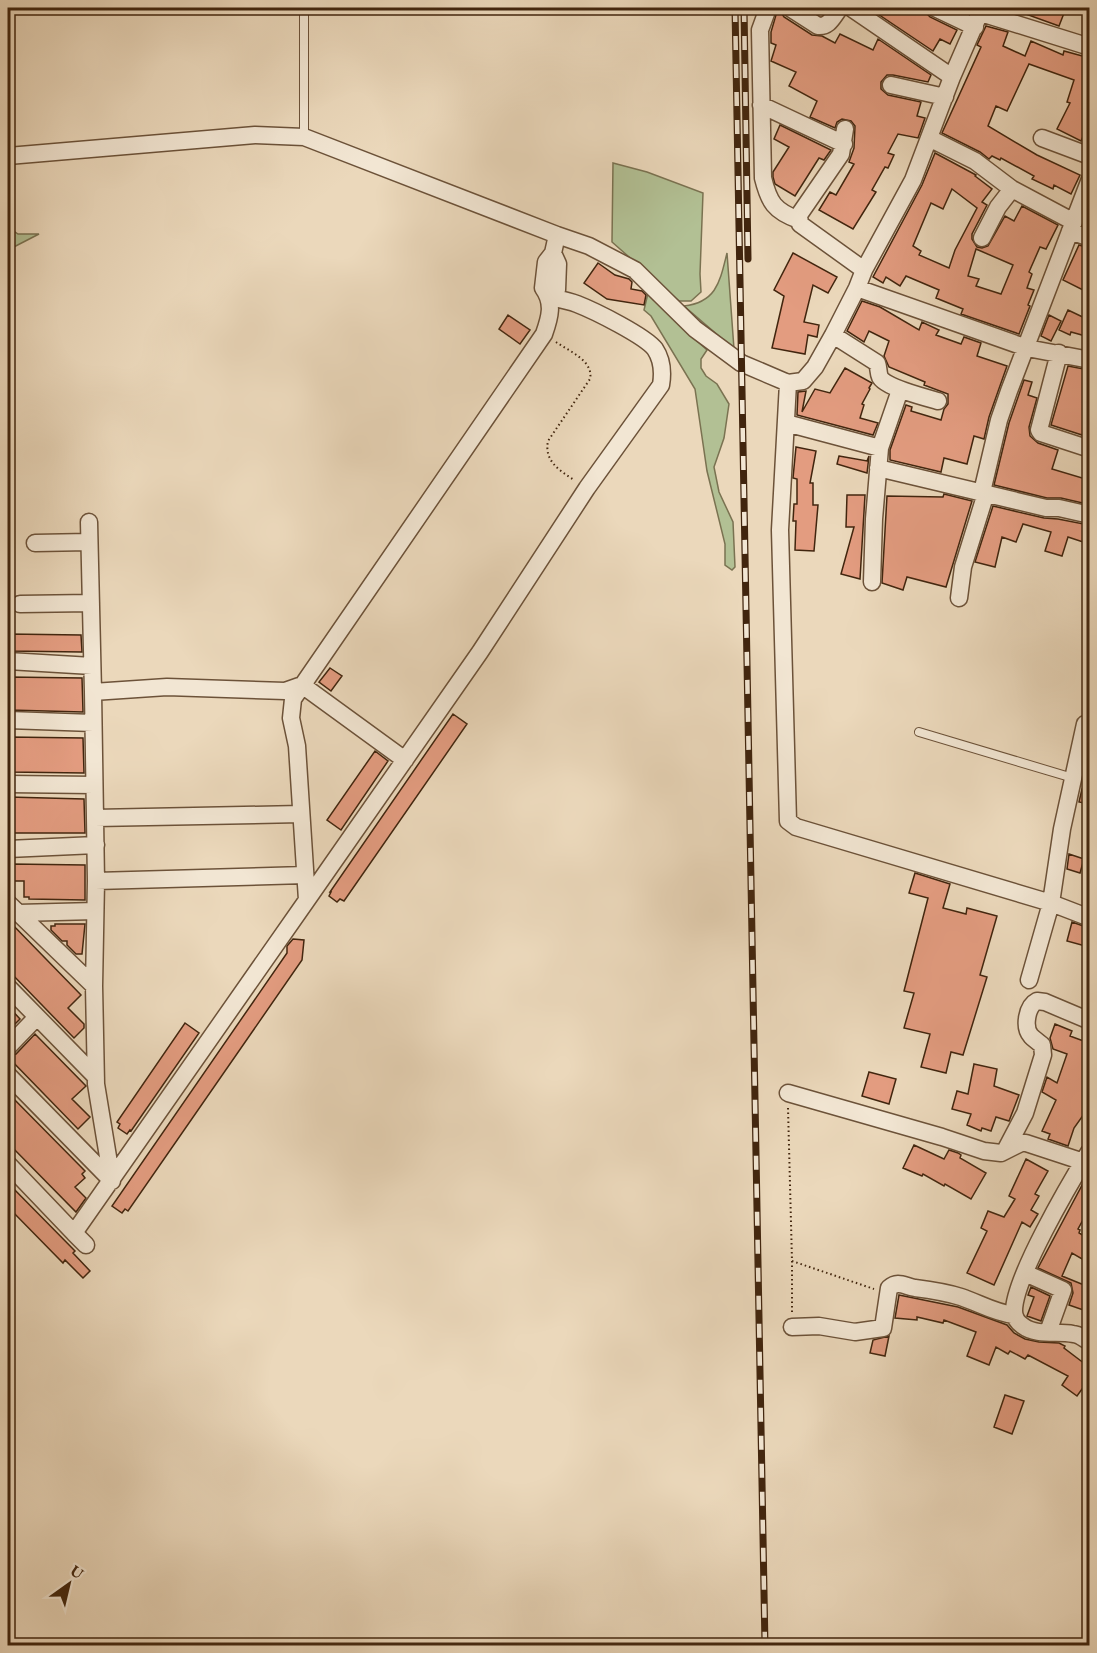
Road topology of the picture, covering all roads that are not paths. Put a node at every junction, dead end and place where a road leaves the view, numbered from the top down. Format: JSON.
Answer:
{"nodes":[{"id":1,"x":304,"y":8,"type":"edge"},
{"id":2,"x":768,"y":8,"type":"edge"},
{"id":3,"x":790,"y":8,"type":"edge"},
{"id":4,"x":840,"y":8,"type":"edge"},
{"id":5,"x":851,"y":8,"type":"edge"},
{"id":6,"x":935,"y":8,"type":"edge"},
{"id":7,"x":980,"y":16,"type":"edge"},
{"id":8,"x":1089,"y":47,"type":"edge"},
{"id":9,"x":952,"y":77,"type":"junction"},
{"id":10,"x":891,"y":85,"type":"dead end"},
{"id":11,"x":945,"y":97,"type":"junction"},
{"id":12,"x":761,"y":105,"type":"junction"},
{"id":13,"x":304,"y":137,"type":"junction"},
{"id":14,"x":929,"y":138,"type":"junction"},
{"id":15,"x":1042,"y":138,"type":"dead end"},
{"id":16,"x":8,"y":156,"type":"edge"},
{"id":17,"x":1089,"y":156,"type":"edge"},
{"id":18,"x":1089,"y":179,"type":"edge"},
{"id":19,"x":1012,"y":189,"type":"junction"},
{"id":20,"x":798,"y":220,"type":"junction"},
{"id":21,"x":1072,"y":227,"type":"junction"},
{"id":22,"x":556,"y":235,"type":"junction"},
{"id":23,"x":982,"y":238,"type":"dead end"},
{"id":24,"x":1089,"y":238,"type":"edge"},
{"id":25,"x":864,"y":270,"type":"junction"},
{"id":26,"x":857,"y":288,"type":"junction"},
{"id":27,"x":550,"y":297,"type":"junction"},
{"id":28,"x":833,"y":335,"type":"junction"},
{"id":29,"x":1027,"y":348,"type":"junction"},
{"id":30,"x":1059,"y":353,"type":"junction"},
{"id":31,"x":1089,"y":360,"type":"edge"},
{"id":32,"x":788,"y":382,"type":"junction"},
{"id":33,"x":900,"y":390,"type":"junction"},
{"id":34,"x":938,"y":401,"type":"dead end"},
{"id":35,"x":786,"y":423,"type":"junction"},
{"id":36,"x":880,"y":448,"type":"junction"},
{"id":37,"x":1089,"y":449,"type":"edge"},
{"id":38,"x":878,"y":468,"type":"junction"},
{"id":39,"x":984,"y":492,"type":"junction"},
{"id":40,"x":1089,"y":516,"type":"edge"},
{"id":41,"x":88,"y":522,"type":"dead end"},
{"id":42,"x":89,"y":542,"type":"junction"},
{"id":43,"x":35,"y":543,"type":"dead end"},
{"id":44,"x":873,"y":582,"type":"dead end"},
{"id":45,"x":959,"y":598,"type":"dead end"},
{"id":46,"x":91,"y":603,"type":"junction"},
{"id":47,"x":20,"y":604,"type":"dead end"},
{"id":48,"x":8,"y":661,"type":"edge"},
{"id":49,"x":92,"y":666,"type":"junction"},
{"id":50,"x":302,"y":685,"type":"junction"},
{"id":51,"x":93,"y":692,"type":"junction"},
{"id":52,"x":8,"y":720,"type":"edge"},
{"id":53,"x":93,"y":723,"type":"junction"},
{"id":54,"x":1085,"y":724,"type":"dead end"},
{"id":55,"x":919,"y":732,"type":"dead end"},
{"id":56,"x":405,"y":760,"type":"junction"},
{"id":57,"x":1073,"y":778,"type":"junction"},
{"id":58,"x":8,"y":784,"type":"edge"},
{"id":59,"x":94,"y":784,"type":"junction"},
{"id":60,"x":301,"y":814,"type":"junction"},
{"id":61,"x":95,"y":818,"type":"junction"},
{"id":62,"x":96,"y":845,"type":"junction"},
{"id":63,"x":8,"y":849,"type":"edge"},
{"id":64,"x":305,"y":875,"type":"junction"},
{"id":65,"x":96,"y":881,"type":"junction"},
{"id":66,"x":307,"y":900,"type":"junction"},
{"id":67,"x":1051,"y":903,"type":"junction"},
{"id":68,"x":13,"y":908,"type":"edge"},
{"id":69,"x":95,"y":911,"type":"junction"},
{"id":70,"x":1089,"y":918,"type":"edge"},
{"id":71,"x":1029,"y":980,"type":"dead end"},
{"id":72,"x":94,"y":986,"type":"junction"},
{"id":73,"x":8,"y":987,"type":"edge"},
{"id":74,"x":37,"y":1017,"type":"junction"},
{"id":75,"x":1089,"y":1021,"type":"edge"},
{"id":76,"x":8,"y":1047,"type":"edge"},
{"id":77,"x":8,"y":1075,"type":"edge"},
{"id":78,"x":96,"y":1077,"type":"junction"},
{"id":79,"x":788,"y":1093,"type":"road end"},
{"id":80,"x":1005,"y":1151,"type":"junction"},
{"id":81,"x":1087,"y":1159,"type":"edge"},
{"id":82,"x":8,"y":1164,"type":"edge"},
{"id":83,"x":111,"y":1181,"type":"junction"},
{"id":84,"x":1025,"y":1274,"type":"junction"},
{"id":85,"x":1014,"y":1315,"type":"junction"},
{"id":86,"x":792,"y":1327,"type":"road end"},
{"id":87,"x":1048,"y":1332,"type":"junction"},
{"id":88,"x":1089,"y":1342,"type":"edge"}],
"edges":[{"from":1,"to":13,"type":"lane"},
{"from":2,"to":12,"type":"street"},
{"from":3,"to":4,"type":"street"},
{"from":5,"to":9,"type":"street"},
{"from":6,"to":7,"type":"street"},
{"from":7,"to":8,"type":"street"},
{"from":7,"to":9,"type":"street"},
{"from":9,"to":11,"type":"street"},
{"from":10,"to":11,"type":"street"},
{"from":11,"to":14,"type":"street"},
{"from":12,"to":20,"type":"street"},
{"from":12,"to":20,"type":"street"},
{"from":13,"to":16,"type":"street"},
{"from":13,"to":22,"type":"street"},
{"from":14,"to":19,"type":"street"},
{"from":14,"to":25,"type":"street"},
{"from":15,"to":17,"type":"street"},
{"from":18,"to":21,"type":"street"},
{"from":19,"to":21,"type":"street"},
{"from":19,"to":23,"type":"street"},
{"from":20,"to":25,"type":"street"},
{"from":21,"to":24,"type":"street"},
{"from":21,"to":29,"type":"street"},
{"from":22,"to":27,"type":"street"},
{"from":22,"to":32,"type":"street"},
{"from":25,"to":26,"type":"street"},
{"from":26,"to":28,"type":"street"},
{"from":26,"to":29,"type":"street"},
{"from":27,"to":50,"type":"street"},
{"from":27,"to":56,"type":"street"},
{"from":28,"to":32,"type":"street"},
{"from":28,"to":33,"type":"street"},
{"from":29,"to":30,"type":"street"},
{"from":29,"to":39,"type":"street"},
{"from":30,"to":31,"type":"street"},
{"from":30,"to":37,"type":"street"},
{"from":32,"to":35,"type":"street"},
{"from":33,"to":34,"type":"street"},
{"from":33,"to":36,"type":"street"},
{"from":35,"to":36,"type":"street"},
{"from":35,"to":67,"type":"street"},
{"from":36,"to":38,"type":"street"},
{"from":38,"to":39,"type":"street"},
{"from":38,"to":44,"type":"street"},
{"from":39,"to":40,"type":"street"},
{"from":39,"to":45,"type":"street"},
{"from":41,"to":42,"type":"street"},
{"from":42,"to":43,"type":"street"},
{"from":42,"to":46,"type":"street"},
{"from":46,"to":47,"type":"street"},
{"from":46,"to":49,"type":"street"},
{"from":48,"to":49,"type":"street"},
{"from":49,"to":51,"type":"street"},
{"from":50,"to":51,"type":"street"},
{"from":50,"to":56,"type":"street"},
{"from":50,"to":60,"type":"street"},
{"from":51,"to":53,"type":"street"},
{"from":52,"to":53,"type":"street"},
{"from":53,"to":59,"type":"street"},
{"from":54,"to":57,"type":"street"},
{"from":55,"to":57,"type":"lane"},
{"from":56,"to":66,"type":"street"},
{"from":57,"to":67,"type":"street"},
{"from":58,"to":59,"type":"street"},
{"from":59,"to":61,"type":"street"},
{"from":60,"to":61,"type":"street"},
{"from":60,"to":64,"type":"street"},
{"from":61,"to":62,"type":"street"},
{"from":62,"to":63,"type":"street"},
{"from":62,"to":65,"type":"street"},
{"from":64,"to":65,"type":"street"},
{"from":64,"to":66,"type":"street"},
{"from":65,"to":69,"type":"street"},
{"from":66,"to":83,"type":"street"},
{"from":67,"to":70,"type":"street"},
{"from":67,"to":71,"type":"street"},
{"from":68,"to":69,"type":"street"},
{"from":68,"to":72,"type":"street"},
{"from":69,"to":72,"type":"street"},
{"from":72,"to":78,"type":"street"},
{"from":73,"to":74,"type":"street"},
{"from":74,"to":76,"type":"street"},
{"from":74,"to":78,"type":"street"},
{"from":75,"to":80,"type":"street"},
{"from":77,"to":83,"type":"street"},
{"from":78,"to":83,"type":"street"},
{"from":79,"to":80,"type":"street"},
{"from":80,"to":81,"type":"street"},
{"from":81,"to":84,"type":"street"},
{"from":82,"to":83,"type":"street"},
{"from":84,"to":85,"type":"street"},
{"from":84,"to":87,"type":"street"},
{"from":85,"to":86,"type":"street"},
{"from":85,"to":87,"type":"street"},
{"from":87,"to":88,"type":"street"}]}
